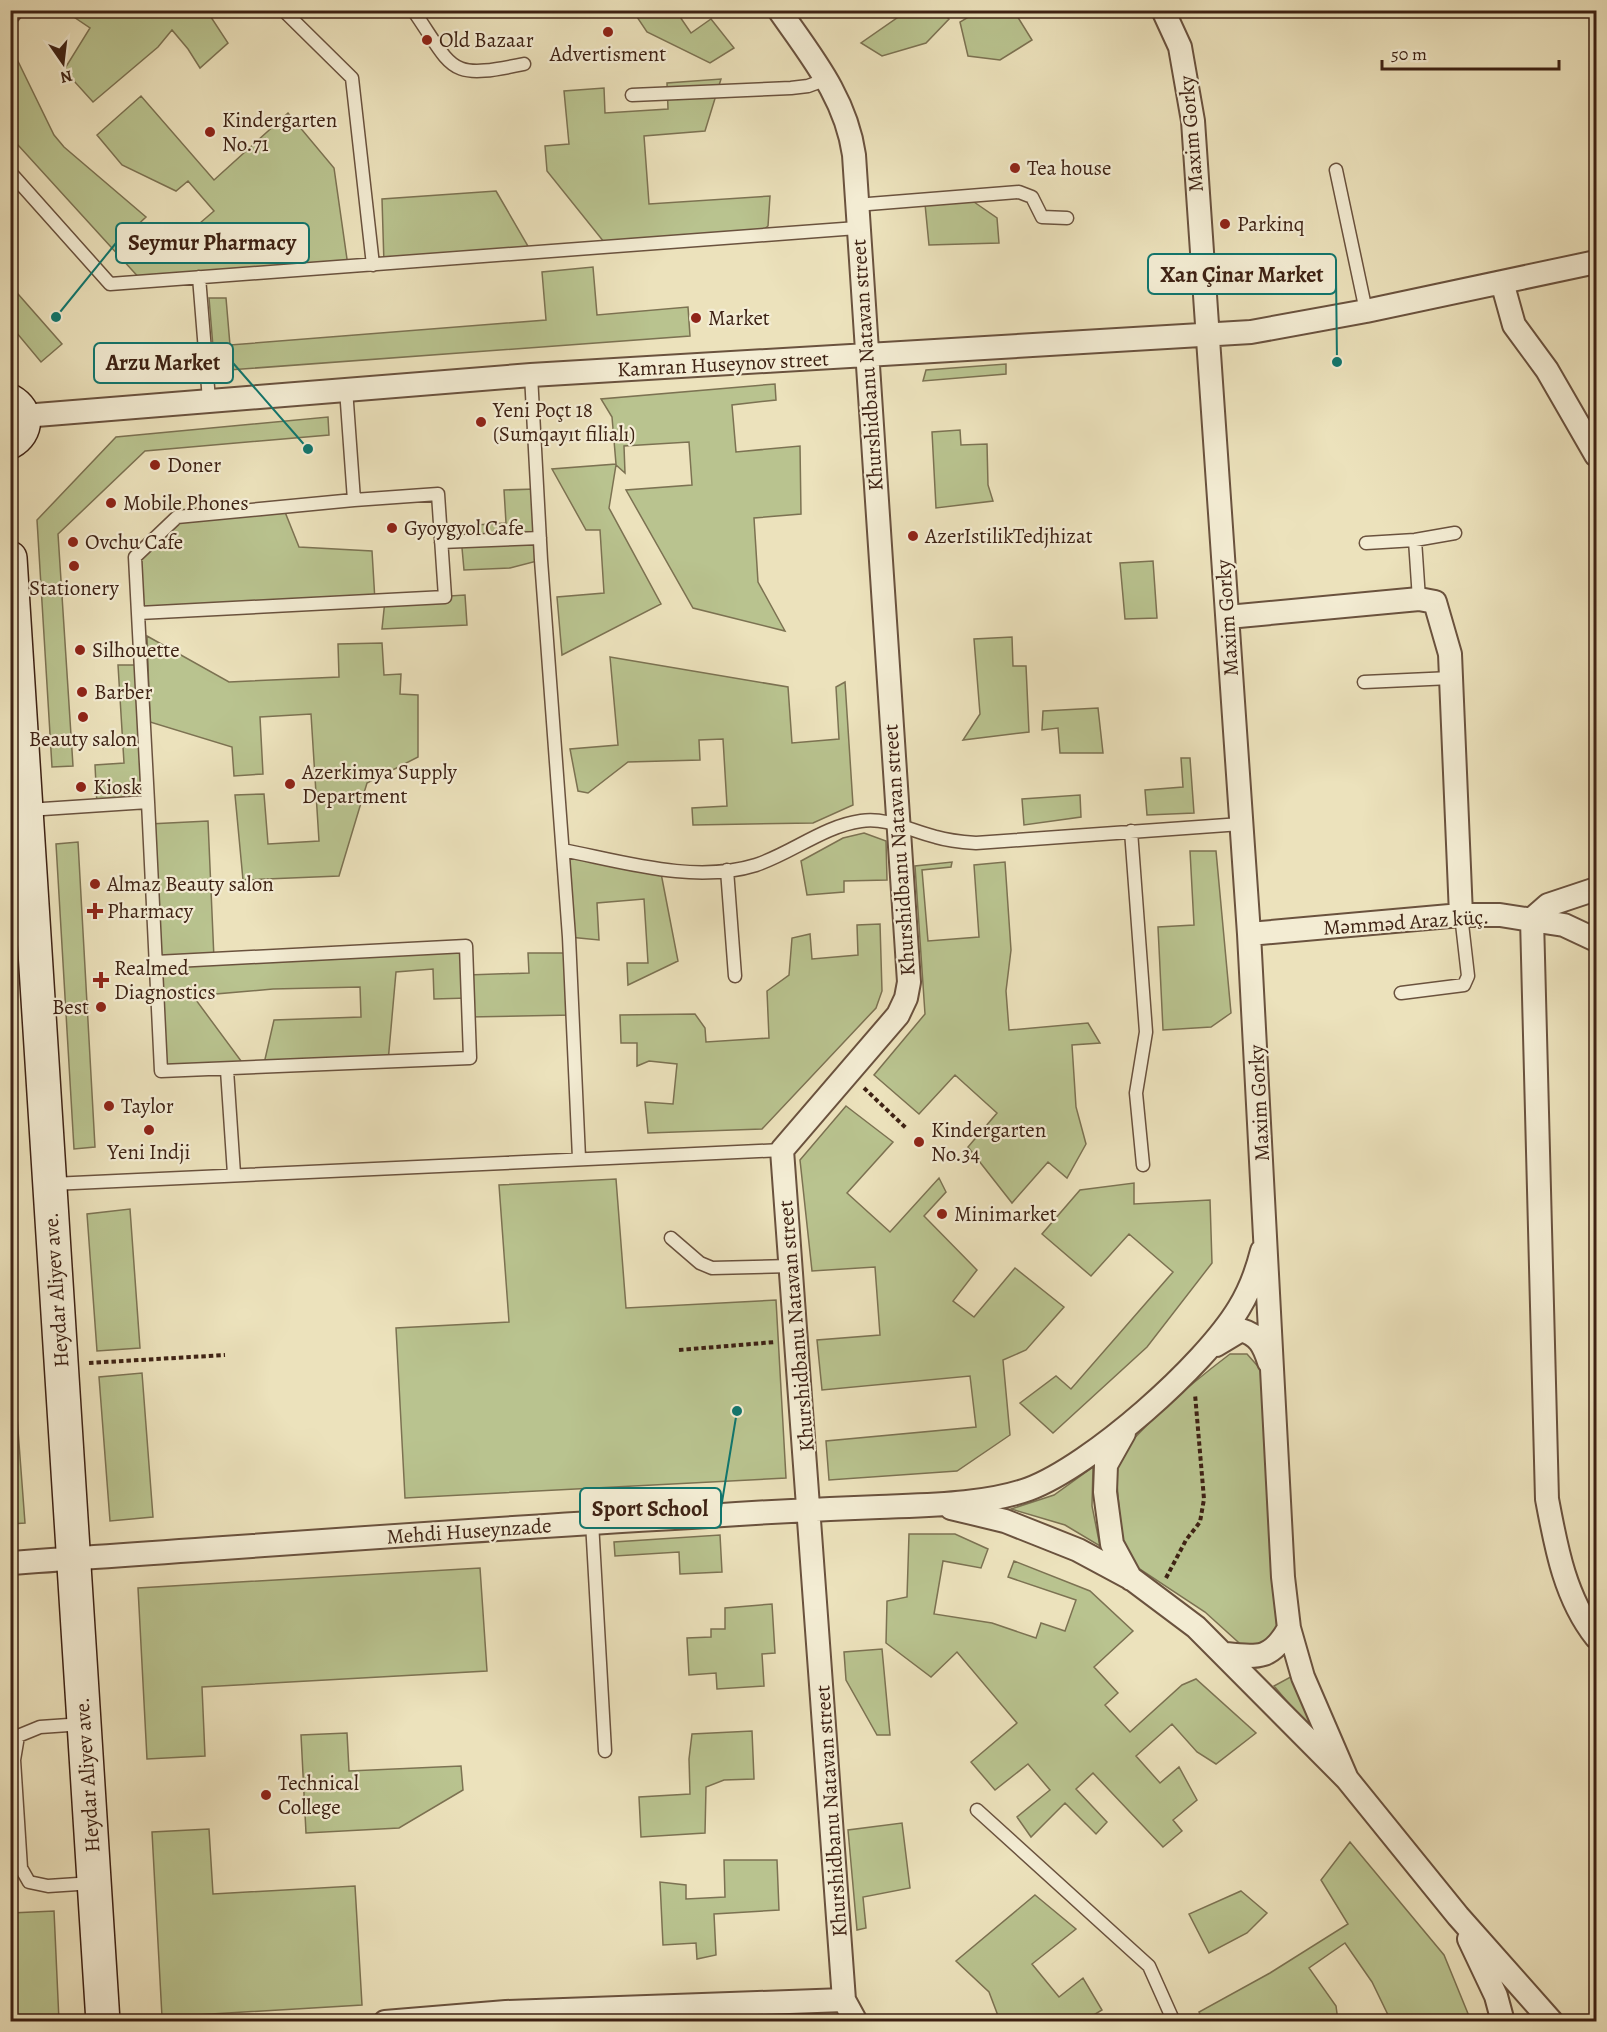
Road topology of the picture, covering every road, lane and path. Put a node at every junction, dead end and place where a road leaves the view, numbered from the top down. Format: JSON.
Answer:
{"nodes":[{"id":1,"x":18,"y":10,"type":"edge"},
{"id":2,"x":283,"y":10,"type":"edge"},
{"id":3,"x":413,"y":10,"type":"edge"},
{"id":4,"x":779,"y":10,"type":"edge"},
{"id":5,"x":1163,"y":10,"type":"edge"},
{"id":6,"x":10,"y":20,"type":"edge"},
{"id":7,"x":524,"y":64,"type":"dead end"},
{"id":8,"x":827,"y":79,"type":"junction"},
{"id":9,"x":632,"y":96,"type":"dead end"},
{"id":10,"x":1336,"y":170,"type":"dead end"},
{"id":11,"x":10,"y":171,"type":"edge"},
{"id":12,"x":856,"y":205,"type":"junction"},
{"id":13,"x":1067,"y":218,"type":"dead end"},
{"id":14,"x":857,"y":228,"type":"junction"},
{"id":15,"x":1596,"y":262,"type":"edge"},
{"id":16,"x":373,"y":265,"type":"junction"},
{"id":17,"x":199,"y":277,"type":"junction"},
{"id":18,"x":1502,"y":282,"type":"junction"},
{"id":19,"x":1365,"y":311,"type":"junction"},
{"id":20,"x":1206,"y":334,"type":"junction"},
{"id":21,"x":866,"y":355,"type":"junction"},
{"id":22,"x":531,"y":375,"type":"junction"},
{"id":23,"x":346,"y":389,"type":"junction"},
{"id":24,"x":209,"y":400,"type":"junction"},
{"id":25,"x":15,"y":420,"type":"edge"},
{"id":26,"x":1596,"y":455,"type":"edge"},
{"id":27,"x":354,"y":501,"type":"junction"},
{"id":28,"x":1455,"y":533,"type":"dead end"},
{"id":29,"x":540,"y":538,"type":"junction"},
{"id":30,"x":1415,"y":540,"type":"junction"},
{"id":31,"x":441,"y":542,"type":"junction"},
{"id":32,"x":1366,"y":543,"type":"dead end"},
{"id":33,"x":10,"y":558,"type":"edge"},
{"id":34,"x":1419,"y":599,"type":"junction"},
{"id":35,"x":140,"y":613,"type":"junction"},
{"id":36,"x":1228,"y":617,"type":"junction"},
{"id":37,"x":1451,"y":678,"type":"junction"},
{"id":38,"x":1364,"y":682,"type":"dead end"},
{"id":39,"x":148,"y":802,"type":"junction"},
{"id":40,"x":26,"y":810,"type":"junction"},
{"id":41,"x":1241,"y":824,"type":"junction"},
{"id":42,"x":898,"y":825,"type":"junction"},
{"id":43,"x":1131,"y":831,"type":"junction"},
{"id":44,"x":563,"y":850,"type":"junction"},
{"id":45,"x":727,"y":870,"type":"junction"},
{"id":46,"x":1596,"y":889,"type":"edge"},
{"id":47,"x":1461,"y":915,"type":"junction"},
{"id":48,"x":1532,"y":919,"type":"junction"},
{"id":49,"x":1249,"y":934,"type":"junction"},
{"id":50,"x":1596,"y":940,"type":"edge"},
{"id":51,"x":156,"y":962,"type":"junction"},
{"id":52,"x":735,"y":976,"type":"dead end"},
{"id":53,"x":1401,"y":993,"type":"dead end"},
{"id":54,"x":227,"y":1070,"type":"junction"},
{"id":55,"x":848,"y":1074,"type":"junction"},
{"id":56,"x":906,"y":1128,"type":"dead end"},
{"id":57,"x":782,"y":1150,"type":"junction"},
{"id":58,"x":579,"y":1158,"type":"junction"},
{"id":59,"x":1143,"y":1165,"type":"dead end"},
{"id":60,"x":234,"y":1174,"type":"junction"},
{"id":61,"x":50,"y":1184,"type":"junction"},
{"id":62,"x":1266,"y":1232,"type":"junction"},
{"id":63,"x":671,"y":1238,"type":"dead end"},
{"id":64,"x":791,"y":1266,"type":"junction"},
{"id":65,"x":797,"y":1341,"type":"junction"},
{"id":66,"x":679,"y":1350,"type":"dead end"},
{"id":67,"x":1203,"y":1354,"type":"junction"},
{"id":68,"x":225,"y":1355,"type":"dead end"},
{"id":69,"x":61,"y":1365,"type":"junction"},
{"id":70,"x":1274,"y":1378,"type":"junction"},
{"id":71,"x":1194,"y":1382,"type":"dead end"},
{"id":72,"x":1145,"y":1409,"type":"junction"},
{"id":73,"x":929,"y":1505,"type":"junction"},
{"id":74,"x":810,"y":1510,"type":"junction"},
{"id":75,"x":592,"y":1522,"type":"junction"},
{"id":76,"x":73,"y":1559,"type":"junction"},
{"id":77,"x":10,"y":1563,"type":"edge"},
{"id":78,"x":1132,"y":1579,"type":"junction"},
{"id":79,"x":1162,"y":1585,"type":"dead end"},
{"id":80,"x":1289,"y":1628,"type":"junction"},
{"id":81,"x":1596,"y":1637,"type":"edge"},
{"id":82,"x":1226,"y":1654,"type":"junction"},
{"id":83,"x":84,"y":1724,"type":"junction"},
{"id":84,"x":605,"y":1751,"type":"dead end"},
{"id":85,"x":1347,"y":1779,"type":"junction"},
{"id":86,"x":14,"y":1799,"type":"edge"},
{"id":87,"x":977,"y":1810,"type":"dead end"},
{"id":88,"x":94,"y":1883,"type":"junction"},
{"id":89,"x":1458,"y":1916,"type":"junction"},
{"id":90,"x":844,"y":2000,"type":"junction"},
{"id":91,"x":506,"y":2017,"type":"edge"},
{"id":92,"x":103,"y":2022,"type":"edge"},
{"id":93,"x":385,"y":2022,"type":"edge"},
{"id":94,"x":856,"y":2022,"type":"edge"},
{"id":95,"x":1174,"y":2022,"type":"edge"},
{"id":96,"x":1503,"y":2022,"type":"edge"},
{"id":97,"x":1552,"y":2022,"type":"edge"}],
"edges":[{"from":1,"to":6,"type":"lane"},
{"from":2,"to":16,"type":"lane"},
{"from":3,"to":7,"type":"lane"},
{"from":4,"to":8,"type":"street","name":"Khurshidbanu Natavan street"},
{"from":5,"to":20,"type":"street","name":"Maxim Gorky"},
{"from":8,"to":9,"type":"lane"},
{"from":8,"to":12,"type":"street","name":"Khurshidbanu Natavan street"},
{"from":10,"to":19,"type":"lane"},
{"from":11,"to":17,"type":"lane"},
{"from":12,"to":13,"type":"lane"},
{"from":12,"to":14,"type":"street","name":"Khurshidbanu Natavan street"},
{"from":14,"to":16,"type":"lane"},
{"from":14,"to":21,"type":"street","name":"Khurshidbanu Natavan street"},
{"from":15,"to":18,"type":"street","name":"Kamran Huseynov street"},
{"from":16,"to":17,"type":"lane"},
{"from":17,"to":24,"type":"lane"},
{"from":18,"to":19,"type":"street","name":"Kamran Huseynov street"},
{"from":18,"to":26,"type":"street"},
{"from":19,"to":20,"type":"street","name":"Kamran Huseynov street"},
{"from":20,"to":21,"type":"street","name":"Kamran Huseynov street"},
{"from":20,"to":36,"type":"street","name":"Maxim Gorky"},
{"from":21,"to":22,"type":"street","name":"Kamran Huseynov street"},
{"from":21,"to":42,"type":"street","name":"Khurshidbanu Natavan street"},
{"from":22,"to":23,"type":"street","name":"Kamran Huseynov street"},
{"from":22,"to":29,"type":"lane"},
{"from":23,"to":24,"type":"street","name":"Kamran Huseynov street"},
{"from":23,"to":27,"type":"lane"},
{"from":24,"to":25,"type":"street","name":"Kamran Huseynov street"},
{"from":27,"to":31,"type":"lane"},
{"from":27,"to":35,"type":"lane"},
{"from":28,"to":30,"type":"lane"},
{"from":29,"to":31,"type":"lane"},
{"from":29,"to":44,"type":"lane"},
{"from":30,"to":32,"type":"lane"},
{"from":30,"to":34,"type":"lane"},
{"from":31,"to":35,"type":"lane"},
{"from":33,"to":40,"type":"main road","name":"Heydar Aliyev ave."},
{"from":34,"to":36,"type":"street"},
{"from":34,"to":37,"type":"street"},
{"from":35,"to":39,"type":"lane"},
{"from":36,"to":41,"type":"street","name":"Maxim Gorky"},
{"from":37,"to":38,"type":"lane"},
{"from":37,"to":47,"type":"street"},
{"from":39,"to":40,"type":"lane"},
{"from":39,"to":51,"type":"lane"},
{"from":40,"to":61,"type":"main road","name":"Heydar Aliyev ave."},
{"from":41,"to":43,"type":"lane"},
{"from":41,"to":49,"type":"street","name":"Maxim Gorky"},
{"from":42,"to":43,"type":"lane"},
{"from":42,"to":45,"type":"lane"},
{"from":42,"to":55,"type":"street","name":"Khurshidbanu Natavan street"},
{"from":43,"to":59,"type":"lane"},
{"from":44,"to":45,"type":"lane"},
{"from":44,"to":58,"type":"lane"},
{"from":45,"to":52,"type":"lane"},
{"from":46,"to":48,"type":"street"},
{"from":47,"to":48,"type":"street","name":"Məmməd Araz küç."},
{"from":47,"to":49,"type":"street","name":"Məmməd Araz küç."},
{"from":47,"to":53,"type":"lane"},
{"from":48,"to":50,"type":"street","name":"Məmməd Araz küç."},
{"from":48,"to":81,"type":"street"},
{"from":49,"to":62,"type":"street","name":"Maxim Gorky"},
{"from":51,"to":54,"type":"lane"},
{"from":51,"to":54,"type":"lane"},
{"from":54,"to":60,"type":"lane"},
{"from":55,"to":56,"type":"path"},
{"from":55,"to":57,"type":"street","name":"Khurshidbanu Natavan street"},
{"from":57,"to":58,"type":"lane"},
{"from":57,"to":64,"type":"street","name":"Khurshidbanu Natavan street"},
{"from":58,"to":60,"type":"lane"},
{"from":60,"to":61,"type":"lane"},
{"from":61,"to":69,"type":"main road","name":"Heydar Aliyev ave."},
{"from":62,"to":67,"type":"street"},
{"from":62,"to":70,"type":"street","name":"Maxim Gorky"},
{"from":63,"to":64,"type":"lane"},
{"from":64,"to":65,"type":"street","name":"Khurshidbanu Natavan street"},
{"from":65,"to":66,"type":"path"},
{"from":65,"to":74,"type":"street","name":"Khurshidbanu Natavan street"},
{"from":67,"to":70,"type":"street"},
{"from":67,"to":72,"type":"street"},
{"from":68,"to":69,"type":"path"},
{"from":69,"to":76,"type":"main road","name":"Heydar Aliyev ave."},
{"from":70,"to":80,"type":"street"},
{"from":71,"to":79,"type":"path"},
{"from":72,"to":73,"type":"street"},
{"from":72,"to":78,"type":"street"},
{"from":73,"to":74,"type":"street","name":"Mehdi Huseynzade"},
{"from":73,"to":78,"type":"street"},
{"from":74,"to":75,"type":"street","name":"Mehdi Huseynzade"},
{"from":74,"to":90,"type":"street","name":"Khurshidbanu Natavan street"},
{"from":75,"to":76,"type":"street","name":"Mehdi Huseynzade"},
{"from":75,"to":84,"type":"lane"},
{"from":76,"to":77,"type":"street","name":"Mehdi Huseynzade"},
{"from":76,"to":83,"type":"main road","name":"Heydar Aliyev ave."},
{"from":78,"to":82,"type":"street"},
{"from":80,"to":82,"type":"street"},
{"from":80,"to":85,"type":"street"},
{"from":82,"to":85,"type":"street"},
{"from":83,"to":86,"type":"lane"},
{"from":83,"to":88,"type":"main road","name":"Heydar Aliyev ave."},
{"from":85,"to":89,"type":"street"},
{"from":86,"to":88,"type":"lane"},
{"from":87,"to":95,"type":"lane"},
{"from":88,"to":92,"type":"main road","name":"Heydar Aliyev ave."},
{"from":89,"to":96,"type":"street"},
{"from":89,"to":97,"type":"street"},
{"from":90,"to":91,"type":"street"},
{"from":90,"to":94,"type":"street","name":"Khurshidbanu Natavan street"},
{"from":91,"to":93,"type":"street"}]}
